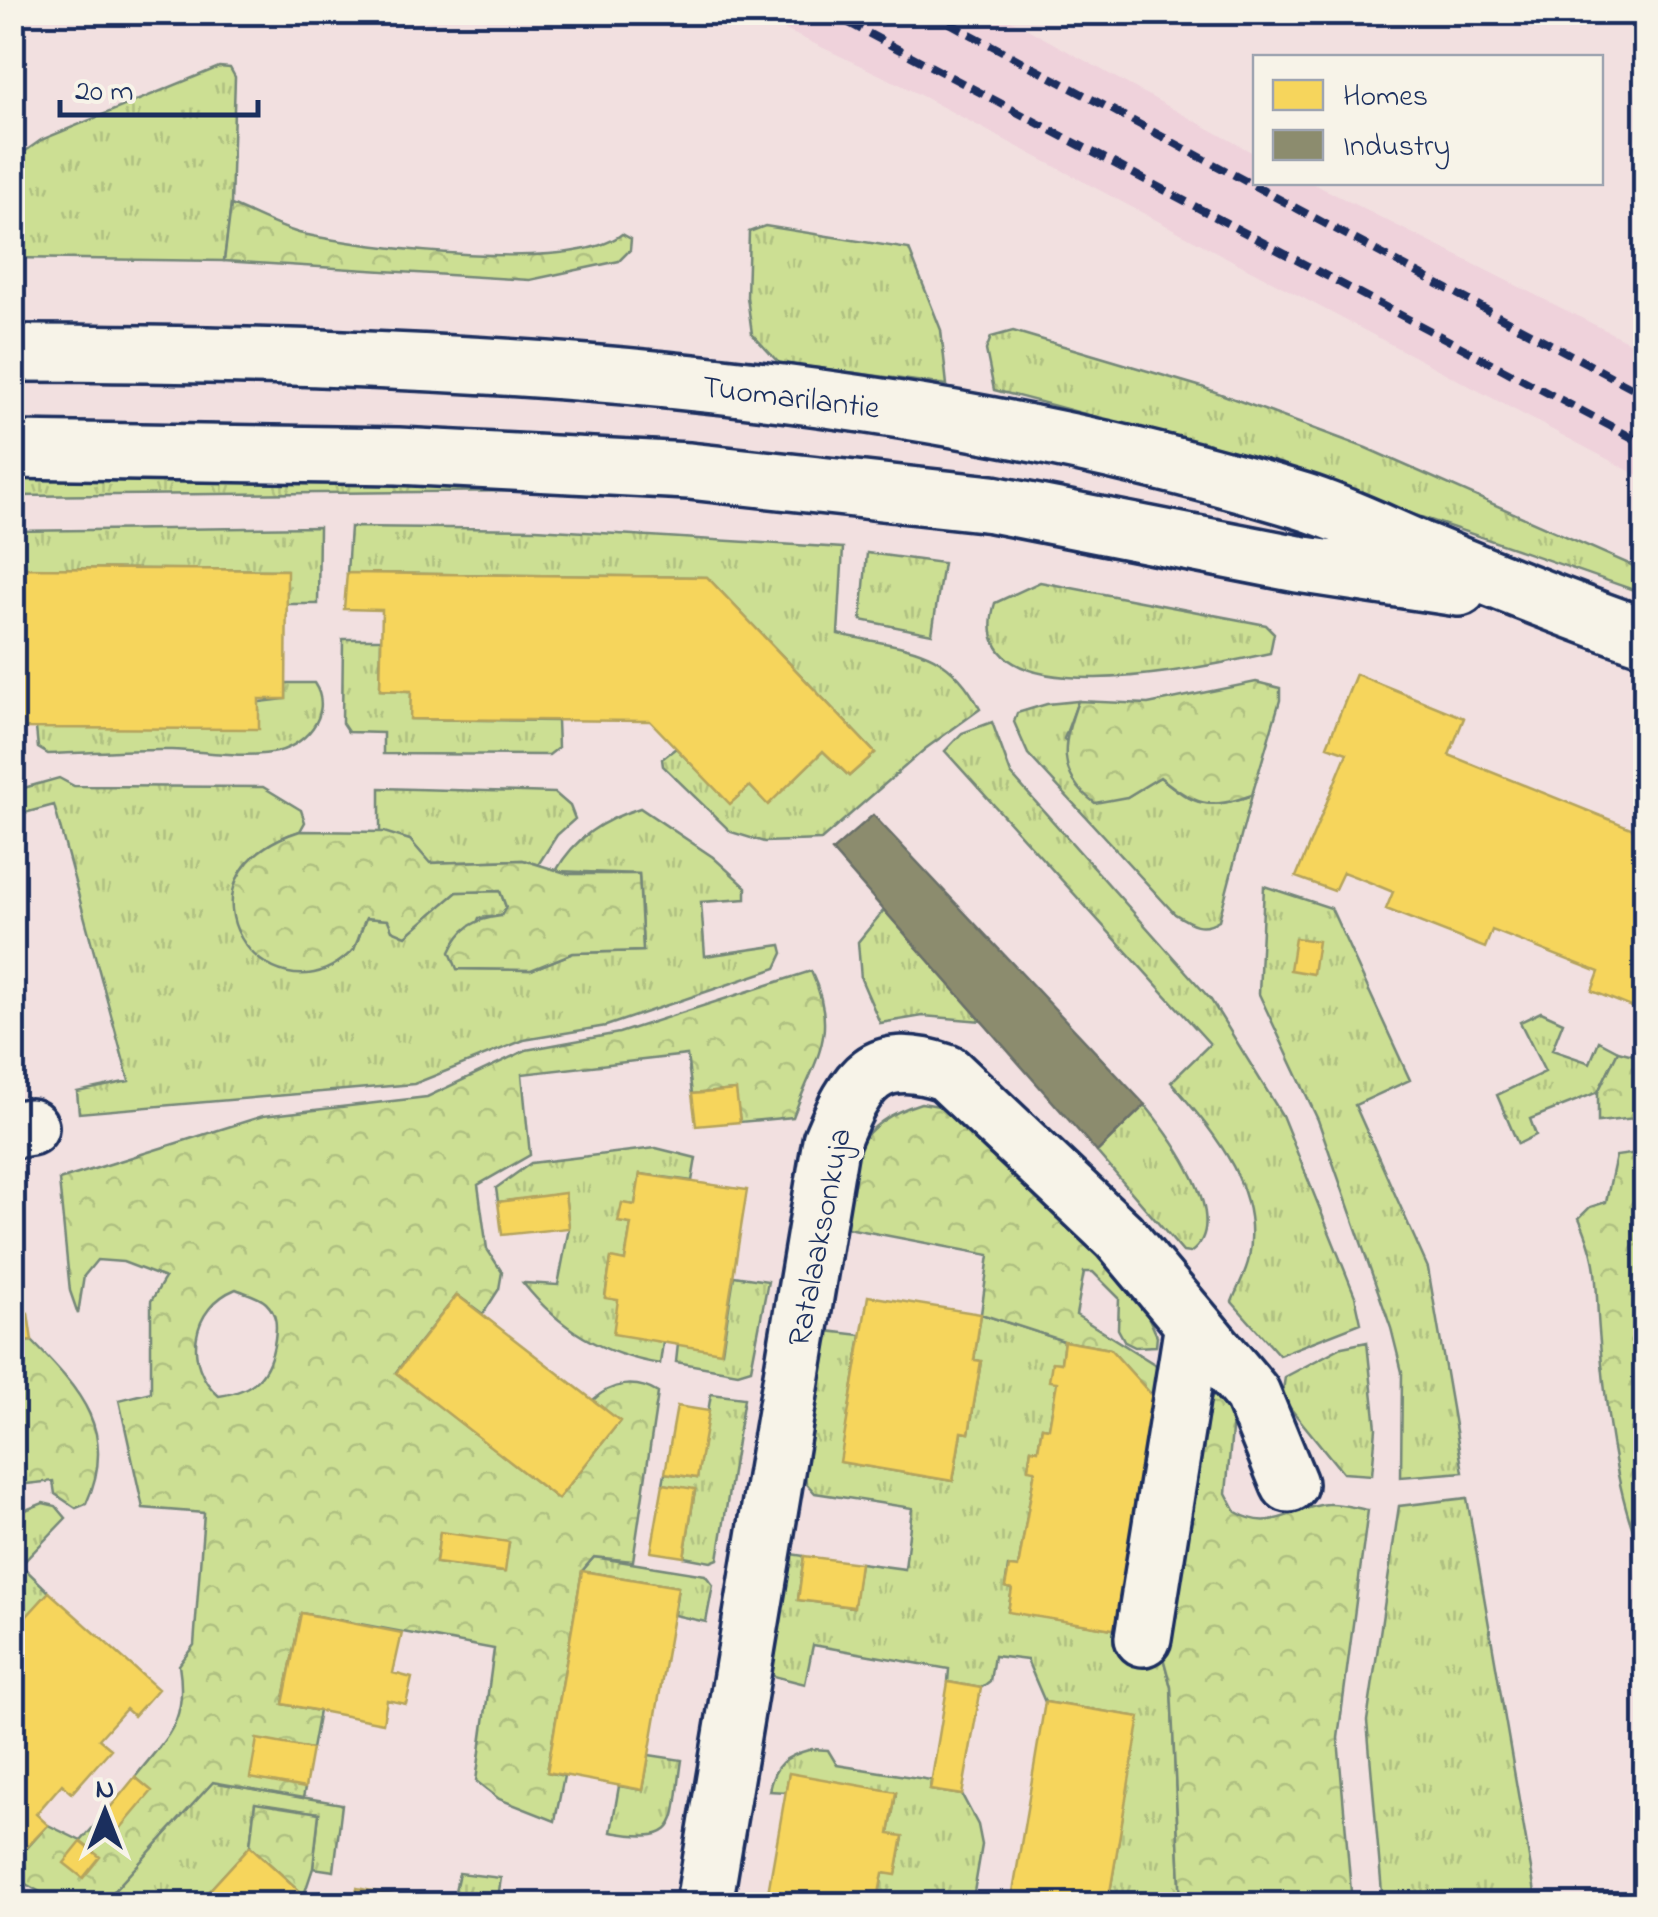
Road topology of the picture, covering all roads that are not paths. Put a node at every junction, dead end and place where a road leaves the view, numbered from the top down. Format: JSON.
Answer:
{"nodes":[{"id":1,"x":12,"y":353,"type":"edge"},
{"id":2,"x":12,"y":450,"type":"edge"},
{"id":3,"x":1541,"y":600,"type":"junction"},
{"id":4,"x":1646,"y":637,"type":"edge"},
{"id":5,"x":1193,"y":1324,"type":"junction"},
{"id":6,"x":1289,"y":1484,"type":"dead end"},
{"id":7,"x":1143,"y":1638,"type":"dead end"},
{"id":8,"x":704,"y":1904,"type":"edge"}],
"edges":[{"from":1,"to":3,"type":"main road","name":"Tuomarilantie"},
{"from":2,"to":3,"type":"main road","name":"Tuomarilantie"},
{"from":3,"to":4,"type":"main road","name":"Tuomarilantie"},
{"from":5,"to":6,"type":"main road","name":"Ratalaaksonkuja"},
{"from":5,"to":7,"type":"main road"},
{"from":5,"to":8,"type":"main road","name":"Ratalaaksonkuja"}]}
